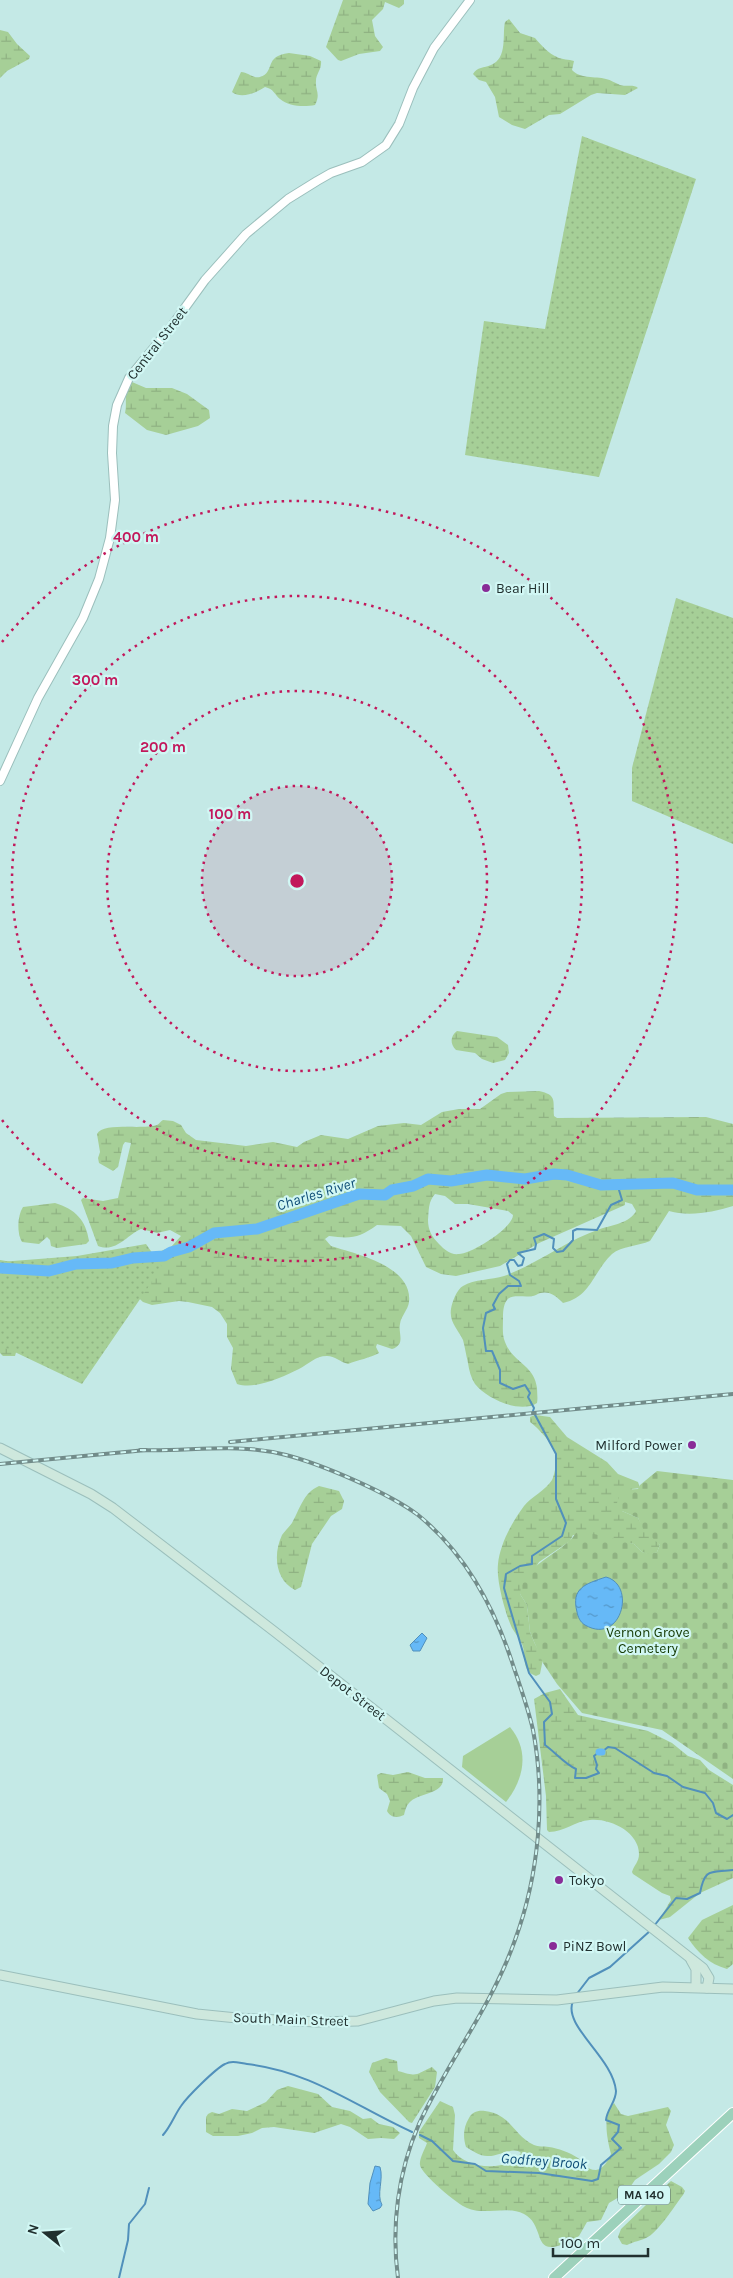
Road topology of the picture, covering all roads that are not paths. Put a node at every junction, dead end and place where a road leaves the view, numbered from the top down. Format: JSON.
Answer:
{"nodes":[{"id":1,"x":470,"y":0,"type":"edge"},
{"id":2,"x":0,"y":781,"type":"edge"},
{"id":3,"x":0,"y":1448,"type":"edge"},
{"id":4,"x":691,"y":1960,"type":"junction"},
{"id":5,"x":705,"y":1970,"type":"junction"},
{"id":6,"x":0,"y":1975,"type":"edge"},
{"id":7,"x":696,"y":1987,"type":"junction"},
{"id":8,"x":707,"y":1988,"type":"junction"},
{"id":9,"x":728,"y":1989,"type":"edge"},
{"id":10,"x":733,"y":2113,"type":"edge"},
{"id":11,"x":554,"y":2278,"type":"edge"}],
"edges":[{"from":1,"to":2,"type":"street","name":"Central Street"},
{"from":3,"to":4,"type":"main road","name":"Depot Street"},
{"from":4,"to":5,"type":"main road","name":"Depot Street"},
{"from":4,"to":7,"type":"main road"},
{"from":5,"to":8,"type":"main road"},
{"from":5,"to":9,"type":"main road","name":"Depot Street"},
{"from":6,"to":7,"type":"main road","name":"South Main Street"},
{"from":7,"to":8,"type":"main road","name":"South Main Street"},
{"from":8,"to":9,"type":"main road","name":"South Main Street"},
{"from":10,"to":11,"type":"main road","number":"MA 140"}]}
